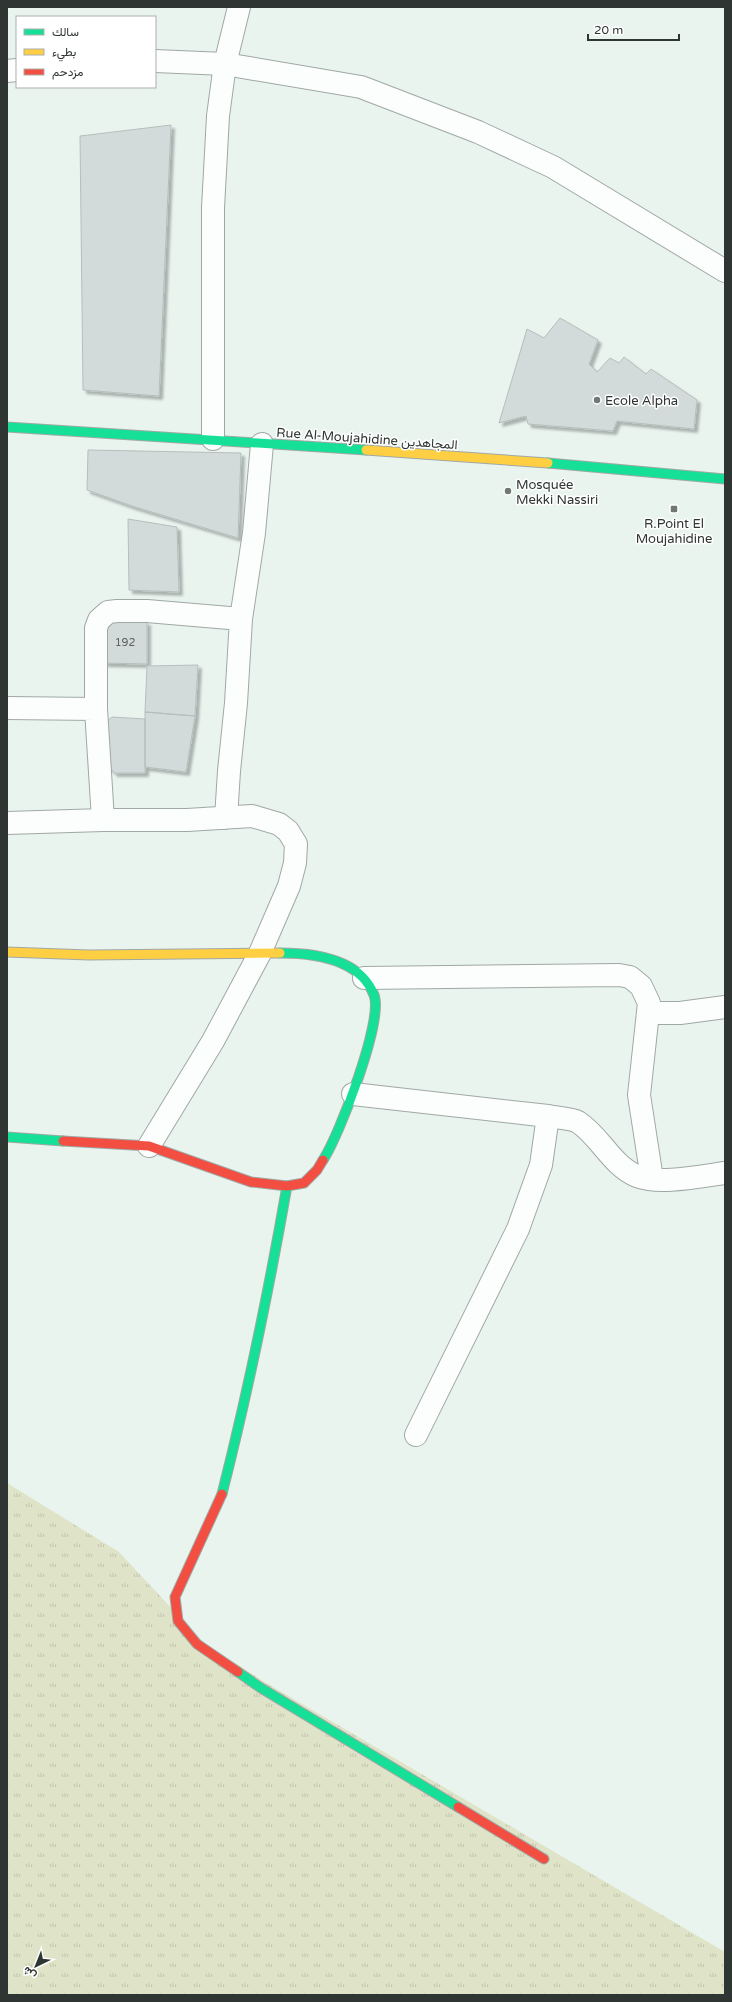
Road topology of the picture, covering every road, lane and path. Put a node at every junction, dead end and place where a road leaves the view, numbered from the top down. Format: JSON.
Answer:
{"nodes":[{"id":1,"x":239,"y":7,"type":"edge"},
{"id":2,"x":156,"y":61,"type":"edge"},
{"id":3,"x":225,"y":64,"type":"junction"},
{"id":4,"x":725,"y":271,"type":"edge"},
{"id":5,"x":7,"y":427,"type":"edge"},
{"id":6,"x":213,"y":439,"type":"junction"},
{"id":7,"x":262,"y":444,"type":"junction"},
{"id":8,"x":725,"y":478,"type":"edge"},
{"id":9,"x":241,"y":618,"type":"junction"},
{"id":10,"x":7,"y":708,"type":"edge"},
{"id":11,"x":96,"y":709,"type":"junction"},
{"id":12,"x":226,"y":818,"type":"junction"},
{"id":13,"x":103,"y":820,"type":"junction"},
{"id":14,"x":7,"y":823,"type":"edge"},
{"id":15,"x":7,"y":952,"type":"edge"},
{"id":16,"x":260,"y":953,"type":"junction"},
{"id":17,"x":364,"y":978,"type":"junction"},
{"id":18,"x":725,"y":1007,"type":"edge"},
{"id":19,"x":648,"y":1012,"type":"junction"},
{"id":20,"x":353,"y":1094,"type":"junction"},
{"id":21,"x":548,"y":1116,"type":"junction"},
{"id":22,"x":7,"y":1137,"type":"edge"},
{"id":23,"x":149,"y":1146,"type":"junction"},
{"id":24,"x":725,"y":1173,"type":"edge"},
{"id":25,"x":652,"y":1179,"type":"junction"},
{"id":26,"x":287,"y":1186,"type":"junction"},
{"id":27,"x":416,"y":1435,"type":"dead end"},
{"id":28,"x":544,"y":1859,"type":"dead end"}],
"edges":[{"from":1,"to":3,"type":"street"},
{"from":2,"to":3,"type":"street"},
{"from":3,"to":4,"type":"street"},
{"from":3,"to":6,"type":"street"},
{"from":5,"to":6,"type":"street","name":"Rue Al-Moujahidine المجاهدين"},
{"from":6,"to":7,"type":"street","name":"Rue Al-Moujahidine المجاهدين"},
{"from":7,"to":8,"type":"street","name":"Rue Al-Moujahidine المجاهدين"},
{"from":7,"to":9,"type":"street"},
{"from":9,"to":11,"type":"street"},
{"from":9,"to":12,"type":"street"},
{"from":10,"to":11,"type":"street"},
{"from":11,"to":13,"type":"street"},
{"from":12,"to":13,"type":"street"},
{"from":12,"to":16,"type":"street"},
{"from":13,"to":14,"type":"street"},
{"from":15,"to":16,"type":"street"},
{"from":16,"to":17,"type":"street"},
{"from":16,"to":23,"type":"street"},
{"from":17,"to":19,"type":"street"},
{"from":17,"to":20,"type":"street"},
{"from":18,"to":19,"type":"street"},
{"from":19,"to":25,"type":"street"},
{"from":20,"to":21,"type":"street"},
{"from":20,"to":26,"type":"street"},
{"from":21,"to":25,"type":"street"},
{"from":21,"to":27,"type":"street"},
{"from":22,"to":23,"type":"street"},
{"from":23,"to":26,"type":"street"},
{"from":24,"to":25,"type":"street"},
{"from":26,"to":28,"type":"street"}]}
